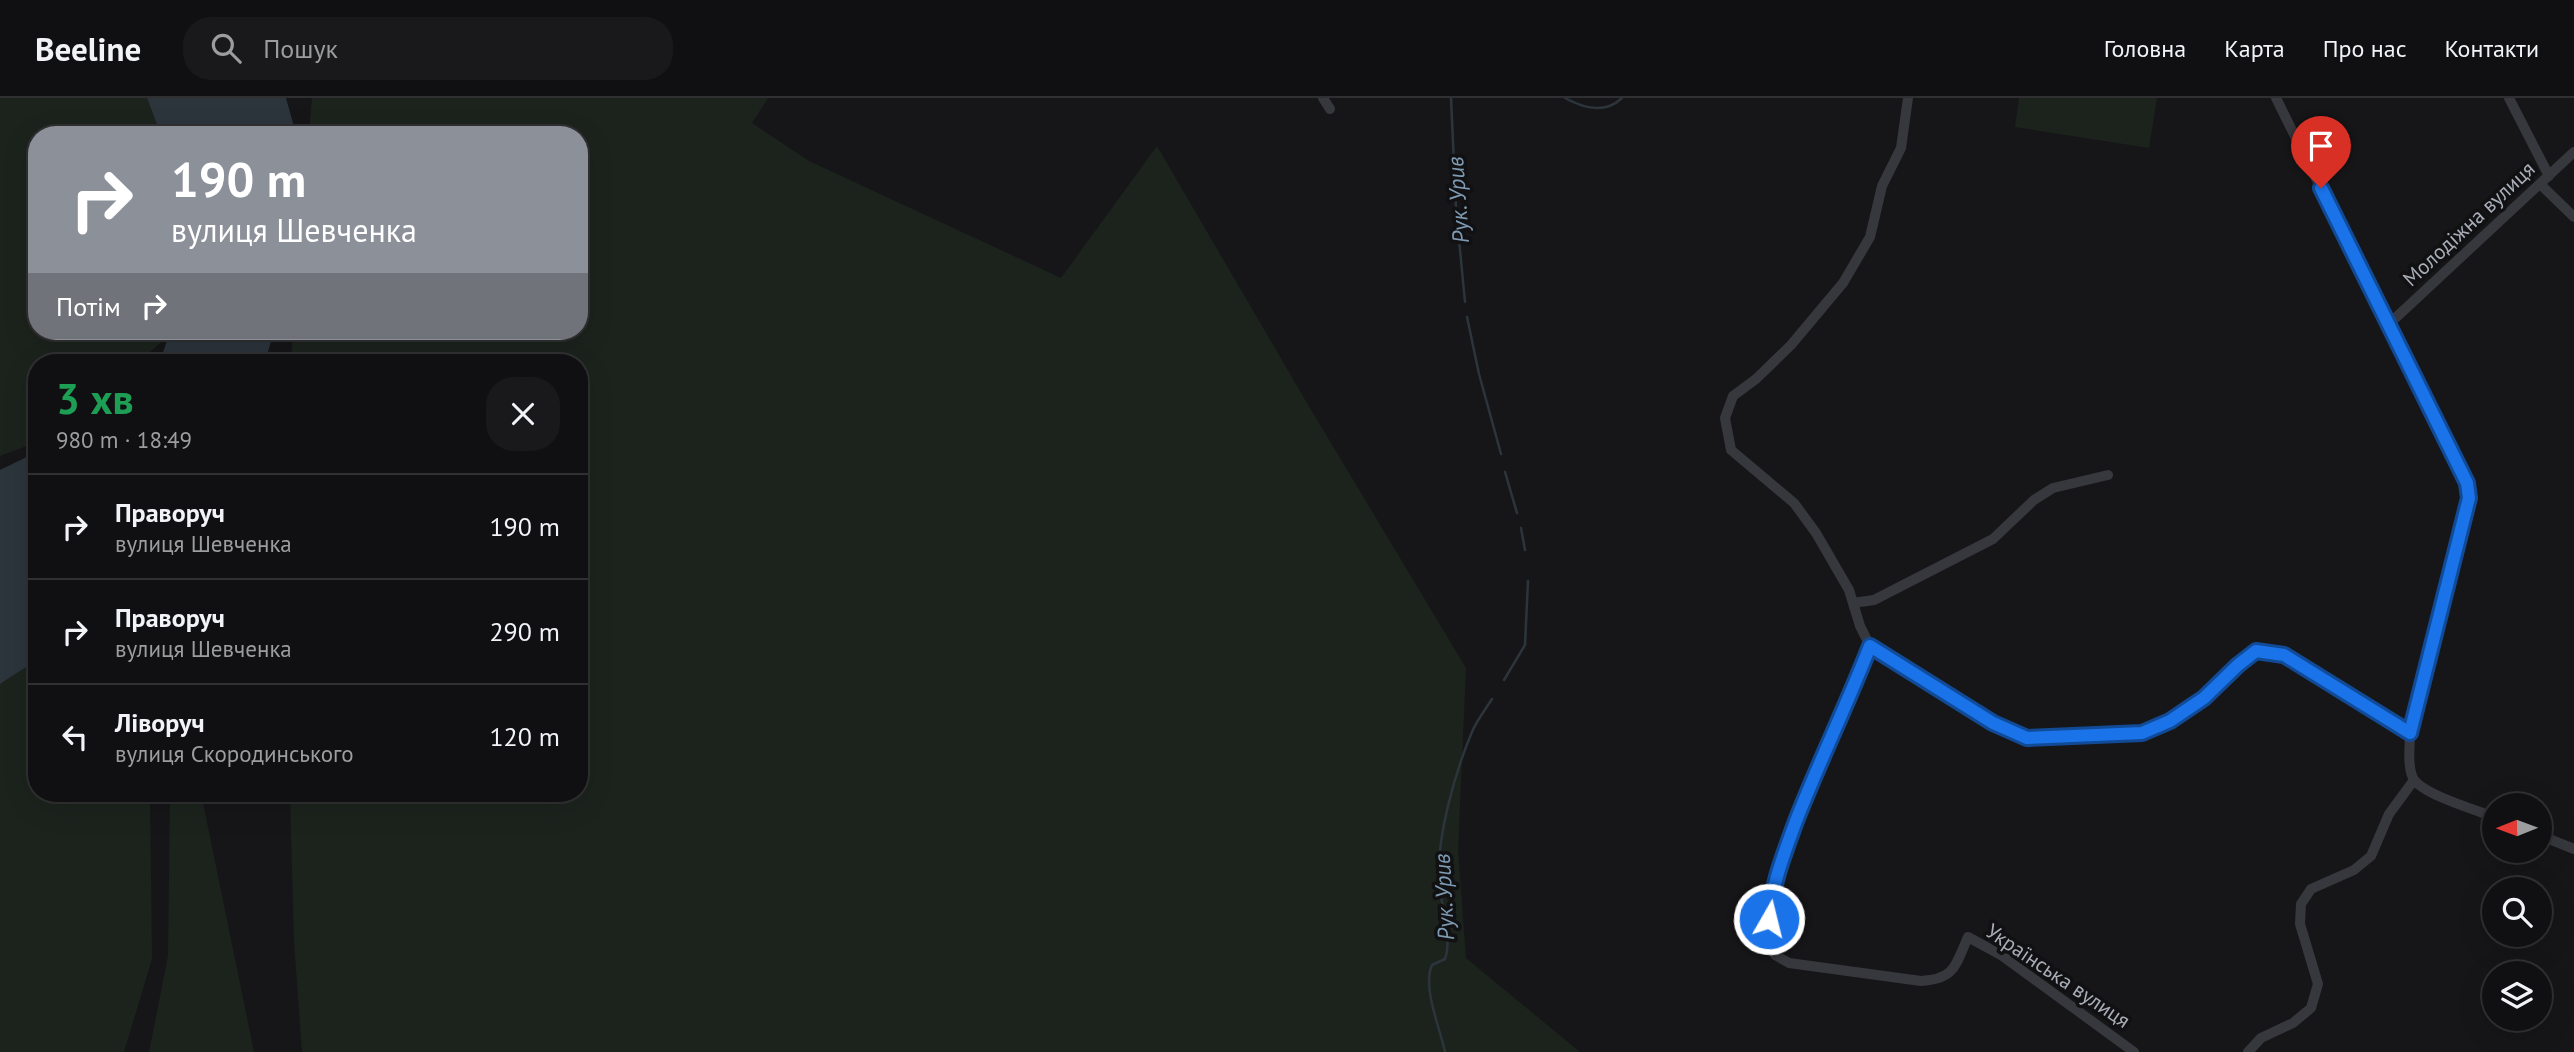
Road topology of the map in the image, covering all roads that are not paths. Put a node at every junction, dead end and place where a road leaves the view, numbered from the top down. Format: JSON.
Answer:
{"nodes":[{"id":1,"x":1324,"y":98,"type":"edge"},
{"id":2,"x":1908,"y":98,"type":"edge"},
{"id":3,"x":2276,"y":98,"type":"edge"},
{"id":4,"x":2509,"y":98,"type":"edge"},
{"id":5,"x":1330,"y":109,"type":"dead end"},
{"id":6,"x":2574,"y":152,"type":"edge"},
{"id":7,"x":2549,"y":176,"type":"junction"},
{"id":8,"x":2540,"y":184,"type":"junction"},
{"id":9,"x":2574,"y":217,"type":"edge"},
{"id":10,"x":2389,"y":324,"type":"junction"},
{"id":11,"x":2108,"y":475,"type":"dead end"},
{"id":12,"x":1853,"y":603,"type":"junction"},
{"id":13,"x":1870,"y":646,"type":"junction"},
{"id":14,"x":2410,"y":733,"type":"junction"},
{"id":15,"x":2414,"y":780,"type":"junction"},
{"id":16,"x":2482,"y":812,"type":"edge"},
{"id":17,"x":2552,"y":840,"type":"edge"},
{"id":18,"x":2574,"y":849,"type":"edge"},
{"id":19,"x":2134,"y":1052,"type":"edge"},
{"id":20,"x":2248,"y":1052,"type":"edge"}],
"edges":[{"from":1,"to":5,"type":"street"},
{"from":2,"to":12,"type":"street"},
{"from":3,"to":10,"type":"street"},
{"from":4,"to":7,"type":"street"},
{"from":6,"to":7,"type":"street","name":"Молодіжна вулиця"},
{"from":7,"to":8,"type":"street","name":"Молодіжна вулиця"},
{"from":8,"to":9,"type":"street"},
{"from":8,"to":10,"type":"street","name":"Молодіжна вулиця"},
{"from":10,"to":14,"type":"street"},
{"from":11,"to":12,"type":"street"},
{"from":12,"to":13,"type":"street"},
{"from":13,"to":14,"type":"street"},
{"from":13,"to":19,"type":"street","name":"Українська вулиця"},
{"from":14,"to":15,"type":"street"},
{"from":15,"to":16,"type":"street"},
{"from":15,"to":20,"type":"street"},
{"from":17,"to":18,"type":"street"}]}
